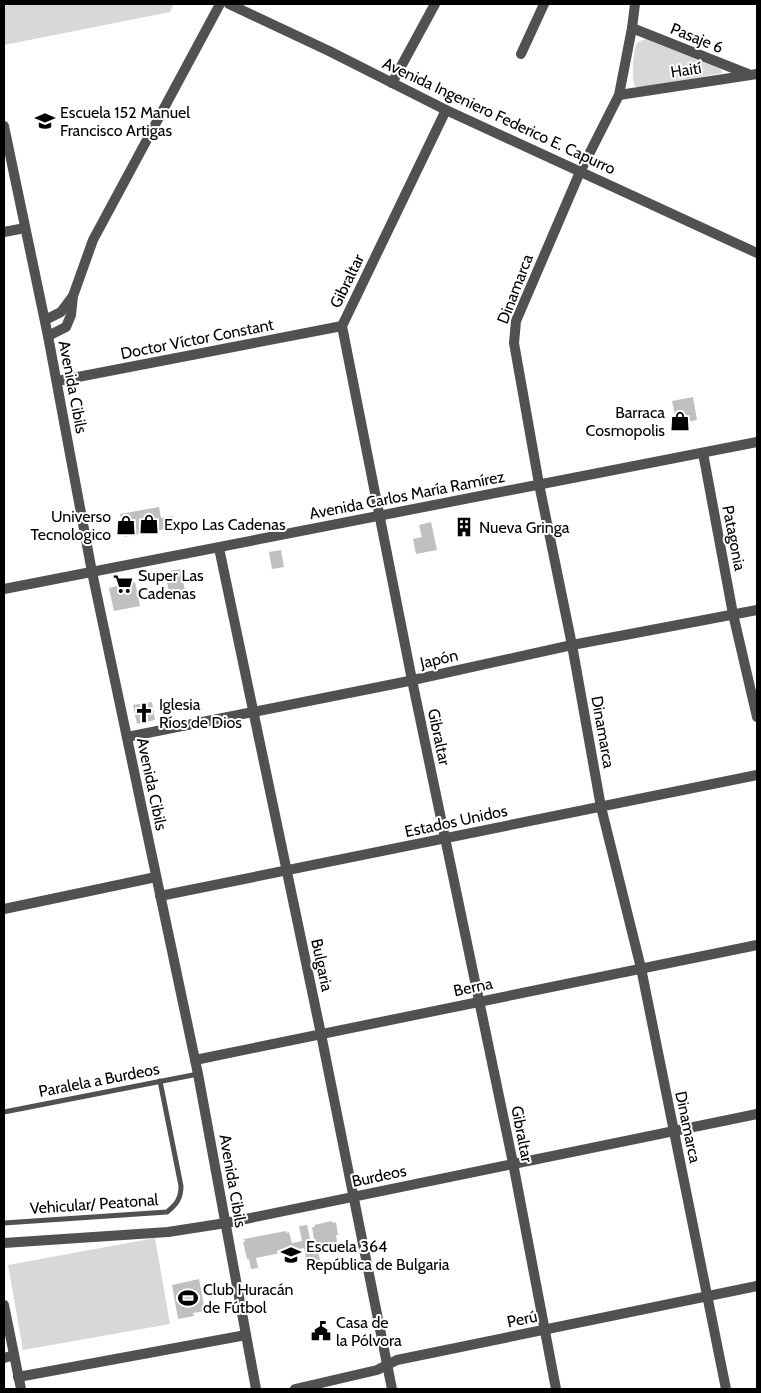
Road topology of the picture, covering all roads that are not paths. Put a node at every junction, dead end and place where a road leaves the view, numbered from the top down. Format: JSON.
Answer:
{"nodes":[{"id":1,"x":220,"y":4,"type":"edge"},
{"id":2,"x":229,"y":4,"type":"edge"},
{"id":3,"x":435,"y":4,"type":"edge"},
{"id":4,"x":544,"y":4,"type":"edge"},
{"id":5,"x":635,"y":4,"type":"edge"},
{"id":6,"x":632,"y":28,"type":"junction"},
{"id":7,"x":520,"y":54,"type":"dead end"},
{"id":8,"x":753,"y":74,"type":"edge"},
{"id":9,"x":392,"y":83,"type":"junction"},
{"id":10,"x":619,"y":95,"type":"junction"},
{"id":11,"x":446,"y":110,"type":"junction"},
{"id":12,"x":4,"y":126,"type":"edge"},
{"id":13,"x":580,"y":172,"type":"junction"},
{"id":14,"x":25,"y":228,"type":"junction"},
{"id":15,"x":4,"y":232,"type":"edge"},
{"id":16,"x":757,"y":253,"type":"edge"},
{"id":17,"x":73,"y":296,"type":"junction"},
{"id":18,"x":45,"y":320,"type":"junction"},
{"id":19,"x":342,"y":326,"type":"junction"},
{"id":20,"x":48,"y":336,"type":"junction"},
{"id":21,"x":57,"y":381,"type":"junction"},
{"id":22,"x":757,"y":442,"type":"edge"},
{"id":23,"x":703,"y":453,"type":"junction"},
{"id":24,"x":539,"y":484,"type":"junction"},
{"id":25,"x":380,"y":515,"type":"junction"},
{"id":26,"x":219,"y":548,"type":"junction"},
{"id":27,"x":92,"y":572,"type":"junction"},
{"id":28,"x":4,"y":589,"type":"edge"},
{"id":29,"x":757,"y":610,"type":"edge"},
{"id":30,"x":733,"y":614,"type":"junction"},
{"id":31,"x":572,"y":645,"type":"junction"},
{"id":32,"x":412,"y":680,"type":"junction"},
{"id":33,"x":253,"y":713,"type":"junction"},
{"id":34,"x":757,"y":717,"type":"edge"},
{"id":35,"x":127,"y":737,"type":"junction"},
{"id":36,"x":757,"y":775,"type":"edge"},
{"id":37,"x":601,"y":807,"type":"junction"},
{"id":38,"x":445,"y":839,"type":"junction"},
{"id":39,"x":287,"y":872,"type":"junction"},
{"id":40,"x":156,"y":877,"type":"junction"},
{"id":41,"x":160,"y":896,"type":"junction"},
{"id":42,"x":4,"y":909,"type":"edge"},
{"id":43,"x":757,"y":945,"type":"edge"},
{"id":44,"x":641,"y":968,"type":"junction"},
{"id":45,"x":480,"y":1001,"type":"junction"},
{"id":46,"x":321,"y":1034,"type":"junction"},
{"id":47,"x":195,"y":1060,"type":"junction"},
{"id":48,"x":198,"y":1074,"type":"junction"},
{"id":49,"x":160,"y":1081,"type":"junction"},
{"id":50,"x":4,"y":1112,"type":"edge"},
{"id":51,"x":757,"y":1114,"type":"edge"},
{"id":52,"x":673,"y":1132,"type":"junction"},
{"id":53,"x":513,"y":1163,"type":"junction"},
{"id":54,"x":354,"y":1196,"type":"junction"},
{"id":55,"x":4,"y":1223,"type":"edge"},
{"id":56,"x":226,"y":1223,"type":"junction"},
{"id":57,"x":4,"y":1243,"type":"edge"},
{"id":58,"x":757,"y":1286,"type":"edge"},
{"id":59,"x":708,"y":1297,"type":"junction"},
{"id":60,"x":4,"y":1305,"type":"edge"},
{"id":61,"x":544,"y":1330,"type":"junction"},
{"id":62,"x":246,"y":1335,"type":"junction"},
{"id":63,"x":9,"y":1356,"type":"edge"},
{"id":64,"x":388,"y":1364,"type":"junction"},
{"id":65,"x":18,"y":1377,"type":"junction"},
{"id":66,"x":21,"y":1389,"type":"edge"},
{"id":67,"x":256,"y":1389,"type":"edge"},
{"id":68,"x":295,"y":1389,"type":"edge"},
{"id":69,"x":392,"y":1389,"type":"edge"},
{"id":70,"x":556,"y":1389,"type":"edge"},
{"id":71,"x":726,"y":1389,"type":"edge"}],
"edges":[{"from":1,"to":17,"type":"street"},
{"from":2,"to":9,"type":"street","name":"Avenida Ingeniero Federico E. Capurro"},
{"from":3,"to":9,"type":"street"},
{"from":4,"to":7,"type":"street"},
{"from":5,"to":6,"type":"street","name":"Dinamarca"},
{"from":6,"to":8,"type":"street","name":"Pasaje 6"},
{"from":6,"to":10,"type":"street","name":"Dinamarca"},
{"from":8,"to":10,"type":"street","name":"Haití"},
{"from":9,"to":11,"type":"street","name":"Avenida Ingeniero Federico E. Capurro"},
{"from":10,"to":13,"type":"street","name":"Dinamarca"},
{"from":11,"to":13,"type":"street","name":"Avenida Ingeniero Federico E. Capurro"},
{"from":11,"to":19,"type":"street","name":"Gibraltar"},
{"from":12,"to":14,"type":"street","name":"Avenida Cibils"},
{"from":13,"to":16,"type":"street","name":"Avenida Ingeniero Federico E. Capurro"},
{"from":13,"to":24,"type":"street","name":"Dinamarca"},
{"from":14,"to":15,"type":"street"},
{"from":14,"to":18,"type":"street","name":"Avenida Cibils"},
{"from":17,"to":18,"type":"street"},
{"from":17,"to":20,"type":"street"},
{"from":18,"to":20,"type":"street","name":"Avenida Cibils"},
{"from":19,"to":21,"type":"street","name":"Doctor Víctor Constant"},
{"from":19,"to":25,"type":"street","name":"Gibraltar"},
{"from":20,"to":21,"type":"street","name":"Avenida Cibils"},
{"from":21,"to":27,"type":"street","name":"Avenida Cibils"},
{"from":22,"to":23,"type":"street","name":"Avenida Carlos María Ramírez"},
{"from":23,"to":24,"type":"street","name":"Avenida Carlos María Ramírez"},
{"from":23,"to":30,"type":"street","name":"Patagonia"},
{"from":24,"to":25,"type":"street","name":"Avenida Carlos María Ramírez"},
{"from":24,"to":31,"type":"street","name":"Dinamarca"},
{"from":25,"to":26,"type":"street","name":"Avenida Carlos María Ramírez"},
{"from":25,"to":32,"type":"street","name":"Gibraltar"},
{"from":26,"to":27,"type":"street","name":"Avenida Carlos María Ramírez"},
{"from":26,"to":33,"type":"street","name":"Bulgaria"},
{"from":27,"to":28,"type":"street","name":"Avenida Carlos María Ramírez"},
{"from":27,"to":35,"type":"street","name":"Avenida Cibils"},
{"from":29,"to":30,"type":"street","name":"Japón"},
{"from":30,"to":31,"type":"street","name":"Japón"},
{"from":30,"to":34,"type":"street","name":"Patagonia"},
{"from":31,"to":32,"type":"street","name":"Japón"},
{"from":31,"to":37,"type":"street","name":"Dinamarca"},
{"from":32,"to":33,"type":"street","name":"Japón"},
{"from":32,"to":38,"type":"street","name":"Gibraltar"},
{"from":33,"to":35,"type":"street","name":"Japón"},
{"from":33,"to":39,"type":"street","name":"Bulgaria"},
{"from":35,"to":40,"type":"street","name":"Avenida Cibils"},
{"from":36,"to":37,"type":"street","name":"Estados Unidos"},
{"from":37,"to":38,"type":"street","name":"Estados Unidos"},
{"from":37,"to":44,"type":"street","name":"Dinamarca"},
{"from":38,"to":39,"type":"street","name":"Estados Unidos"},
{"from":38,"to":45,"type":"street","name":"Gibraltar"},
{"from":39,"to":41,"type":"street","name":"Estados Unidos"},
{"from":39,"to":46,"type":"street","name":"Bulgaria"},
{"from":40,"to":41,"type":"street","name":"Avenida Cibils"},
{"from":40,"to":42,"type":"street"},
{"from":41,"to":47,"type":"street","name":"Avenida Cibils"},
{"from":43,"to":44,"type":"street","name":"Berna"},
{"from":44,"to":45,"type":"street","name":"Berna"},
{"from":44,"to":52,"type":"street","name":"Dinamarca"},
{"from":45,"to":46,"type":"street","name":"Berna"},
{"from":45,"to":53,"type":"street","name":"Gibraltar"},
{"from":46,"to":47,"type":"street","name":"Berna"},
{"from":46,"to":54,"type":"street","name":"Bulgaria"},
{"from":47,"to":48,"type":"street","name":"Avenida Cibils"},
{"from":48,"to":49,"type":"lane","name":"Paralela a Burdeos"},
{"from":48,"to":56,"type":"street","name":"Avenida Cibils"},
{"from":49,"to":50,"type":"lane","name":"Paralela a Burdeos"},
{"from":49,"to":55,"type":"lane","name":"Vehicular/ Peatonal"},
{"from":51,"to":52,"type":"street","name":"Burdeos"},
{"from":52,"to":53,"type":"street","name":"Burdeos"},
{"from":52,"to":59,"type":"street","name":"Dinamarca"},
{"from":53,"to":54,"type":"street","name":"Burdeos"},
{"from":53,"to":61,"type":"street","name":"Gibraltar"},
{"from":54,"to":56,"type":"street","name":"Burdeos"},
{"from":54,"to":64,"type":"street","name":"Bulgaria"},
{"from":56,"to":57,"type":"street","name":"Burdeos"},
{"from":56,"to":62,"type":"street","name":"Avenida Cibils"},
{"from":58,"to":59,"type":"street","name":"Perú"},
{"from":59,"to":61,"type":"street","name":"Perú"},
{"from":59,"to":71,"type":"street","name":"Dinamarca"},
{"from":60,"to":63,"type":"street"},
{"from":61,"to":64,"type":"street","name":"Perú"},
{"from":61,"to":70,"type":"street","name":"Gibraltar"},
{"from":62,"to":65,"type":"street"},
{"from":62,"to":67,"type":"street","name":"Avenida Cibils"},
{"from":63,"to":65,"type":"street"},
{"from":64,"to":68,"type":"street","name":"Perú"},
{"from":64,"to":69,"type":"street","name":"Bulgaria"},
{"from":65,"to":66,"type":"street"}]}
